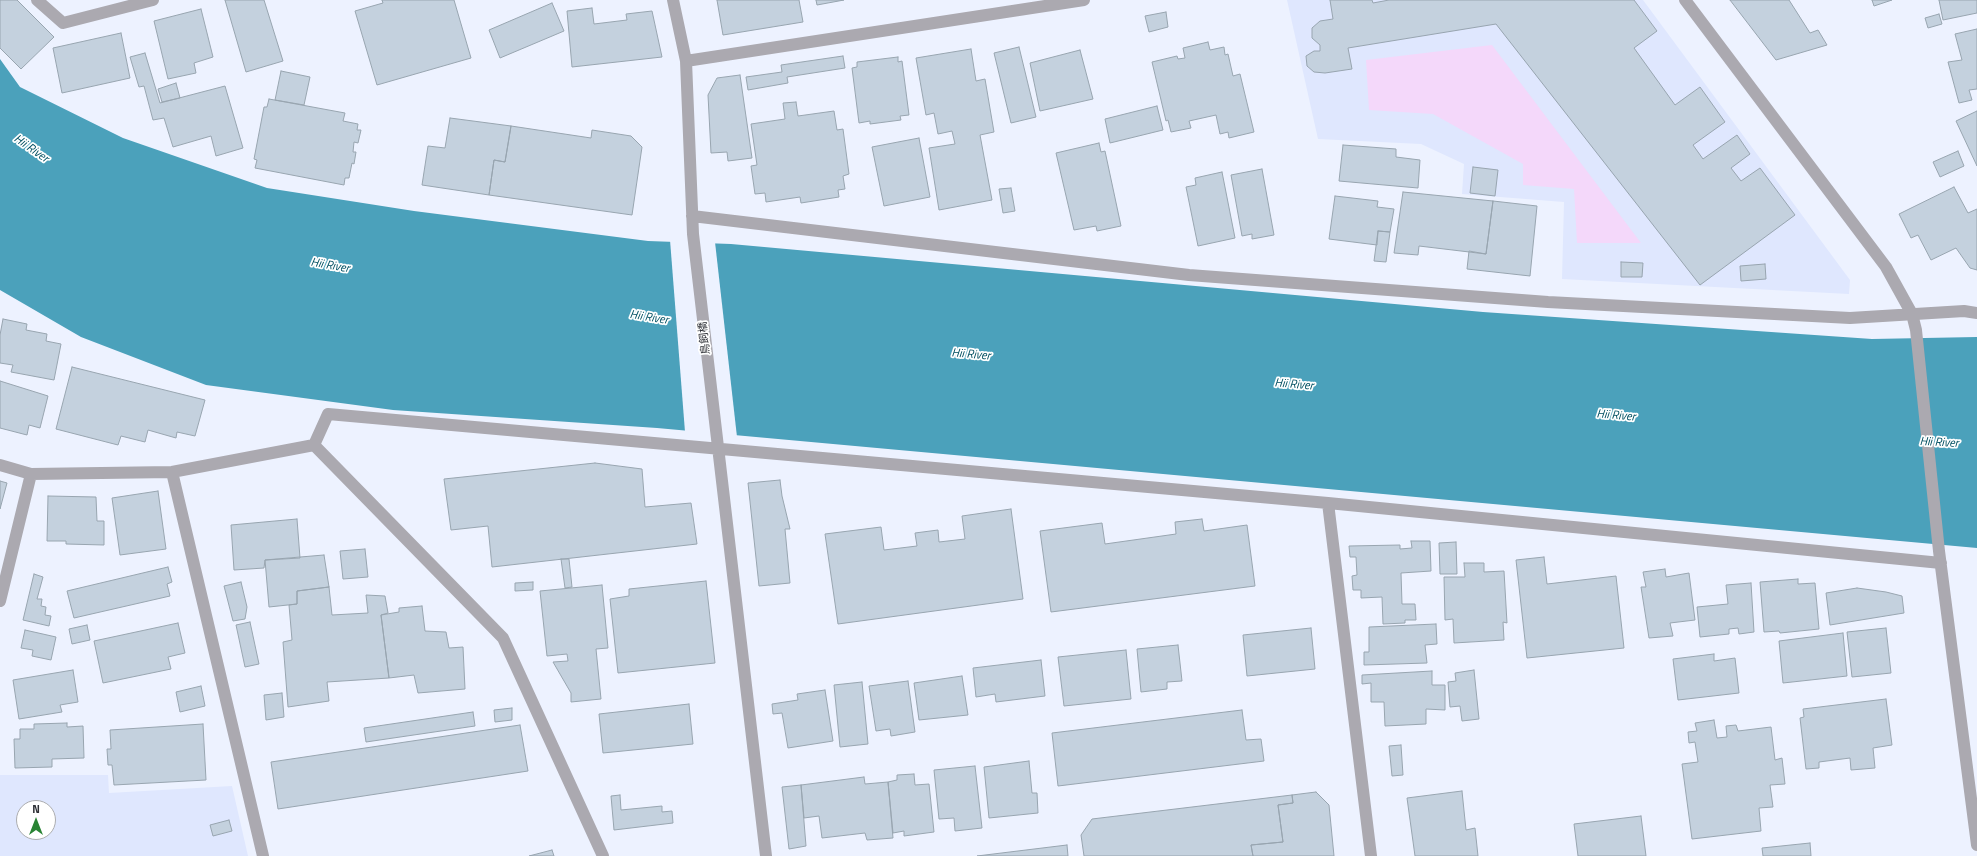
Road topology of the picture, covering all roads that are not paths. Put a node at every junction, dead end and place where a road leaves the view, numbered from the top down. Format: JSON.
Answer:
{"nodes":[{"id":1,"x":37,"y":0,"type":"edge"},
{"id":2,"x":153,"y":0,"type":"edge"},
{"id":3,"x":672,"y":0,"type":"edge"},
{"id":4,"x":1084,"y":0,"type":"edge"},
{"id":5,"x":1686,"y":0,"type":"edge"},
{"id":6,"x":686,"y":61,"type":"junction"},
{"id":7,"x":692,"y":216,"type":"junction"},
{"id":8,"x":1977,"y":313,"type":"edge"},
{"id":9,"x":1912,"y":314,"type":"junction"},
{"id":10,"x":314,"y":445,"type":"junction"},
{"id":11,"x":717,"y":445,"type":"junction"},
{"id":12,"x":0,"y":465,"type":"edge"},
{"id":13,"x":172,"y":472,"type":"junction"},
{"id":14,"x":31,"y":474,"type":"junction"},
{"id":15,"x":1328,"y":503,"type":"junction"},
{"id":16,"x":1941,"y":563,"type":"junction"},
{"id":17,"x":0,"y":601,"type":"edge"},
{"id":18,"x":1977,"y":845,"type":"edge"},
{"id":19,"x":264,"y":856,"type":"edge"},
{"id":20,"x":603,"y":856,"type":"edge"},
{"id":21,"x":766,"y":856,"type":"edge"},
{"id":22,"x":1371,"y":856,"type":"edge"}],
"edges":[{"from":1,"to":2,"type":"street"},
{"from":3,"to":6,"type":"street","name":"鳥飼橋"},
{"from":4,"to":6,"type":"street"},
{"from":5,"to":9,"type":"street"},
{"from":6,"to":7,"type":"street","name":"鳥飼橋"},
{"from":7,"to":9,"type":"street"},
{"from":7,"to":11,"type":"street","name":"鳥飼橋"},
{"from":8,"to":9,"type":"street"},
{"from":9,"to":16,"type":"street"},
{"from":10,"to":11,"type":"street"},
{"from":10,"to":13,"type":"street"},
{"from":10,"to":20,"type":"street"},
{"from":11,"to":15,"type":"street"},
{"from":11,"to":21,"type":"street","name":"鳥飼橋"},
{"from":12,"to":14,"type":"street"},
{"from":13,"to":14,"type":"street"},
{"from":13,"to":19,"type":"street"},
{"from":14,"to":17,"type":"street"},
{"from":15,"to":16,"type":"street"},
{"from":15,"to":22,"type":"street"},
{"from":16,"to":18,"type":"street"}]}
